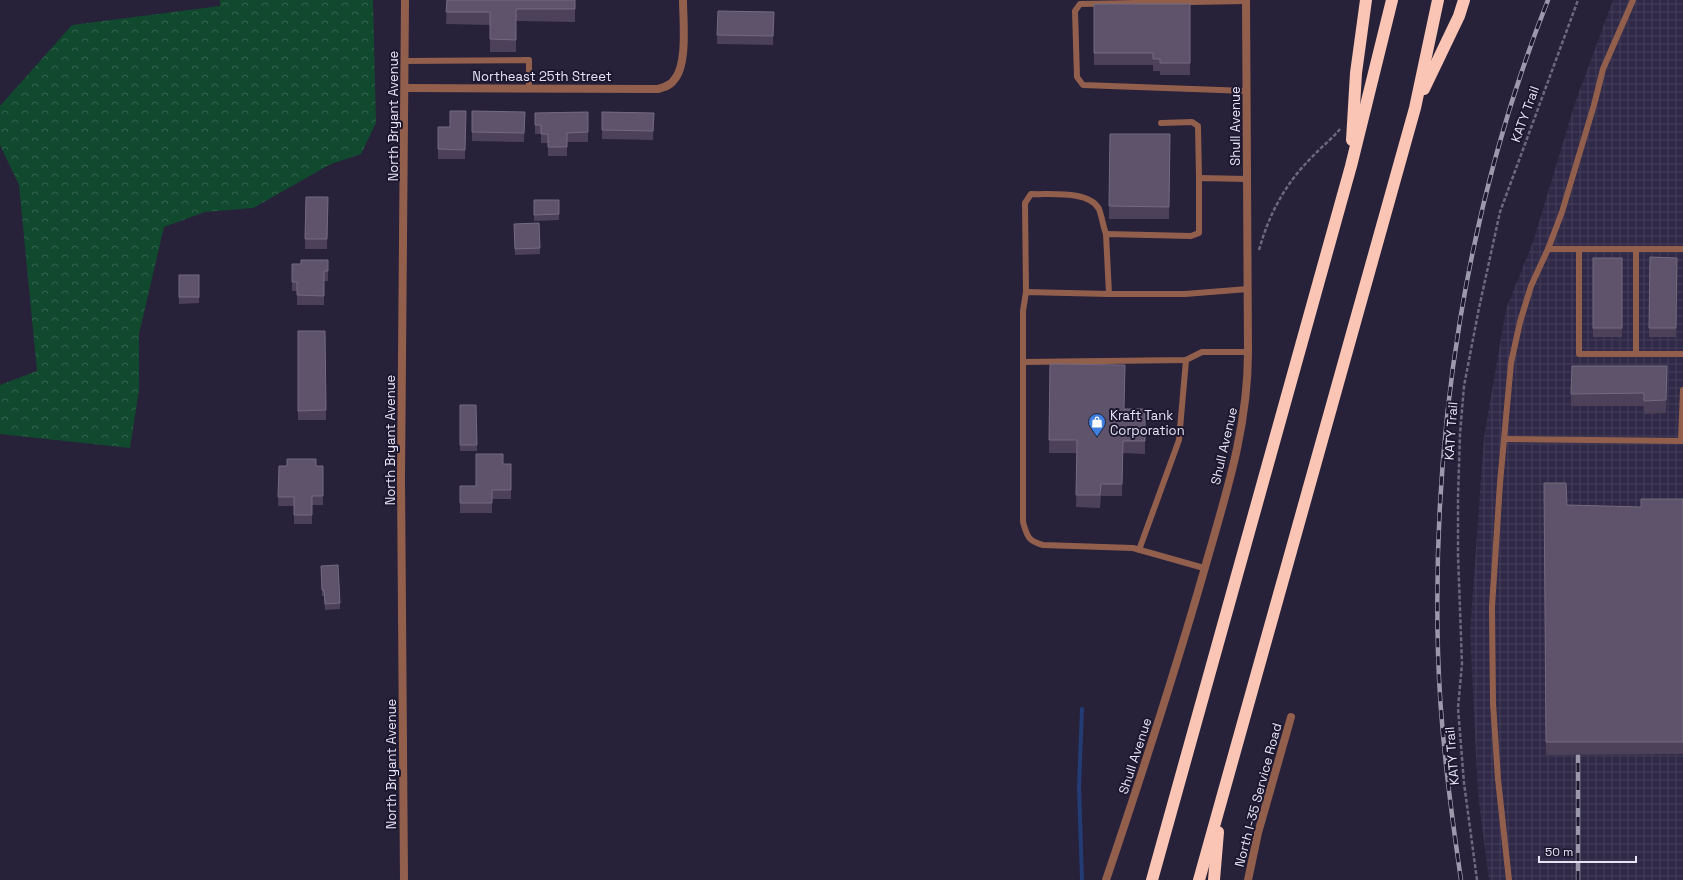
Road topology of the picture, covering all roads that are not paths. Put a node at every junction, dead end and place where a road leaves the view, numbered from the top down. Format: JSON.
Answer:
{"nodes":[{"id":1,"x":405,"y":0,"type":"edge"},
{"id":2,"x":683,"y":0,"type":"edge"},
{"id":3,"x":1366,"y":0,"type":"edge"},
{"id":4,"x":1392,"y":0,"type":"edge"},
{"id":5,"x":1438,"y":0,"type":"edge"},
{"id":6,"x":1464,"y":0,"type":"edge"},
{"id":7,"x":1633,"y":0,"type":"edge"},
{"id":8,"x":1246,"y":1,"type":"edge"},
{"id":9,"x":406,"y":61,"type":"junction"},
{"id":10,"x":406,"y":88,"type":"junction"},
{"id":11,"x":529,"y":88,"type":"junction"},
{"id":12,"x":1247,"y":91,"type":"junction"},
{"id":13,"x":1415,"y":108,"type":"junction"},
{"id":14,"x":1160,"y":123,"type":"dead end"},
{"id":15,"x":1351,"y":166,"type":"junction"},
{"id":16,"x":1199,"y":178,"type":"junction"},
{"id":17,"x":1247,"y":178,"type":"junction"},
{"id":18,"x":1106,"y":234,"type":"junction"},
{"id":19,"x":1548,"y":249,"type":"junction"},
{"id":20,"x":1579,"y":249,"type":"junction"},
{"id":21,"x":1636,"y":249,"type":"junction"},
{"id":22,"x":1683,"y":249,"type":"edge"},
{"id":23,"x":1248,"y":289,"type":"junction"},
{"id":24,"x":1026,"y":292,"type":"junction"},
{"id":25,"x":1109,"y":294,"type":"junction"},
{"id":26,"x":1248,"y":352,"type":"junction"},
{"id":27,"x":1636,"y":354,"type":"junction"},
{"id":28,"x":1683,"y":354,"type":"edge"},
{"id":29,"x":1186,"y":360,"type":"junction"},
{"id":30,"x":1023,"y":362,"type":"junction"},
{"id":31,"x":1683,"y":390,"type":"edge"},
{"id":32,"x":1505,"y":439,"type":"junction"},
{"id":33,"x":1682,"y":441,"type":"edge"},
{"id":34,"x":1139,"y":550,"type":"junction"},
{"id":35,"x":1204,"y":568,"type":"junction"},
{"id":36,"x":1291,"y":717,"type":"dead end"},
{"id":37,"x":1220,"y":805,"type":"junction"},
{"id":38,"x":404,"y":880,"type":"edge"},
{"id":39,"x":1106,"y":880,"type":"edge"},
{"id":40,"x":1152,"y":880,"type":"edge"},
{"id":41,"x":1199,"y":880,"type":"edge"},
{"id":42,"x":1214,"y":880,"type":"edge"},
{"id":43,"x":1248,"y":880,"type":"edge"},
{"id":44,"x":1509,"y":880,"type":"edge"}],
"edges":[{"from":1,"to":9,"type":"street","name":"North Bryant Avenue"},
{"from":2,"to":11,"type":"street","name":"Northeast 25th Street"},
{"from":3,"to":15,"type":"highway"},
{"from":4,"to":15,"type":"highway"},
{"from":5,"to":13,"type":"highway"},
{"from":6,"to":13,"type":"highway"},
{"from":7,"to":19,"type":"lane"},
{"from":8,"to":12,"type":"street","name":"Shull Avenue"},
{"from":8,"to":12,"type":"lane"},
{"from":9,"to":10,"type":"street","name":"North Bryant Avenue"},
{"from":9,"to":11,"type":"lane"},
{"from":10,"to":11,"type":"street","name":"Northeast 25th Street"},
{"from":10,"to":38,"type":"street","name":"North Bryant Avenue"},
{"from":12,"to":17,"type":"street","name":"Shull Avenue"},
{"from":13,"to":37,"type":"highway"},
{"from":14,"to":16,"type":"lane"},
{"from":15,"to":40,"type":"highway"},
{"from":16,"to":17,"type":"lane"},
{"from":16,"to":18,"type":"lane"},
{"from":17,"to":23,"type":"street","name":"Shull Avenue"},
{"from":18,"to":24,"type":"lane"},
{"from":18,"to":25,"type":"lane"},
{"from":19,"to":20,"type":"lane"},
{"from":19,"to":32,"type":"lane"},
{"from":20,"to":21,"type":"lane"},
{"from":20,"to":27,"type":"lane"},
{"from":21,"to":22,"type":"lane"},
{"from":21,"to":27,"type":"lane"},
{"from":23,"to":25,"type":"lane"},
{"from":23,"to":26,"type":"street","name":"Shull Avenue"},
{"from":24,"to":25,"type":"lane"},
{"from":24,"to":30,"type":"lane"},
{"from":26,"to":29,"type":"lane"},
{"from":26,"to":35,"type":"street","name":"Shull Avenue"},
{"from":27,"to":28,"type":"lane"},
{"from":29,"to":30,"type":"lane"},
{"from":29,"to":34,"type":"lane"},
{"from":30,"to":34,"type":"lane"},
{"from":31,"to":33,"type":"lane"},
{"from":32,"to":33,"type":"lane"},
{"from":32,"to":44,"type":"lane"},
{"from":34,"to":35,"type":"lane"},
{"from":35,"to":39,"type":"street","name":"Shull Avenue"},
{"from":36,"to":43,"type":"street","name":"North I-35 Service Road"},
{"from":37,"to":41,"type":"highway"},
{"from":37,"to":42,"type":"highway"}]}
